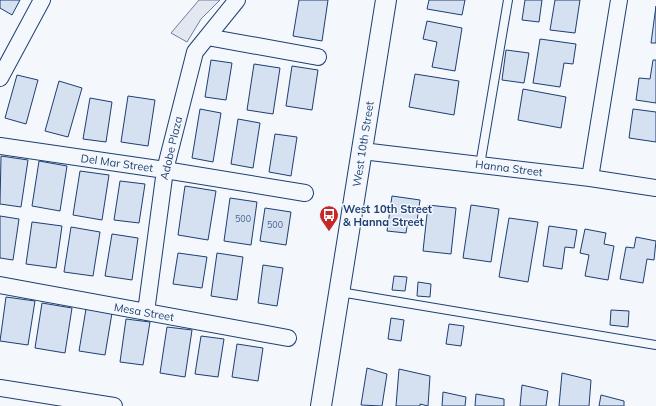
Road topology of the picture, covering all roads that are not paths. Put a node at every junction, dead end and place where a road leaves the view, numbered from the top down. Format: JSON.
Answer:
{"nodes":[{"id":1,"x":42,"y":0,"type":"edge"},
{"id":2,"x":238,"y":0,"type":"edge"},
{"id":3,"x":386,"y":0,"type":"edge"},
{"id":4,"x":508,"y":0,"type":"edge"},
{"id":5,"x":619,"y":0,"type":"edge"},
{"id":6,"x":207,"y":37,"type":"junction"},
{"id":7,"x":318,"y":57,"type":"dead end"},
{"id":8,"x":0,"y":78,"type":"edge"},
{"id":9,"x":0,"y":146,"type":"edge"},
{"id":10,"x":362,"y":151,"type":"junction"},
{"id":11,"x":480,"y":165,"type":"junction"},
{"id":12,"x":165,"y":170,"type":"junction"},
{"id":13,"x":590,"y":178,"type":"junction"},
{"id":14,"x":656,"y":188,"type":"edge"},
{"id":15,"x":305,"y":193,"type":"dead end"},
{"id":16,"x":0,"y":285,"type":"edge"},
{"id":17,"x":340,"y":292,"type":"junction"},
{"id":18,"x":146,"y":312,"type":"junction"},
{"id":19,"x":288,"y":338,"type":"dead end"},
{"id":20,"x":656,"y":345,"type":"edge"},
{"id":21,"x":0,"y":388,"type":"edge"},
{"id":22,"x":114,"y":406,"type":"edge"},
{"id":23,"x":321,"y":406,"type":"edge"}],
"edges":[{"from":1,"to":8,"type":"street"},
{"from":2,"to":6,"type":"street","name":"Adobe Plaza"},
{"from":3,"to":10,"type":"street","name":"West 10th Street"},
{"from":4,"to":11,"type":"lane"},
{"from":5,"to":13,"type":"street"},
{"from":6,"to":7,"type":"street"},
{"from":6,"to":12,"type":"street","name":"Adobe Plaza"},
{"from":9,"to":12,"type":"street","name":"Del Mar Street"},
{"from":10,"to":11,"type":"street","name":"Hanna Street"},
{"from":10,"to":17,"type":"street","name":"West 10th Street"},
{"from":11,"to":13,"type":"street","name":"Hanna Street"},
{"from":12,"to":15,"type":"street","name":"Del Mar Street"},
{"from":12,"to":18,"type":"street","name":"Adobe Plaza"},
{"from":13,"to":14,"type":"street","name":"Hanna Street"},
{"from":16,"to":18,"type":"street","name":"Mesa Street"},
{"from":17,"to":20,"type":"lane"},
{"from":17,"to":23,"type":"street","name":"West 10th Street"},
{"from":18,"to":19,"type":"street","name":"Mesa Street"},
{"from":21,"to":22,"type":"street"}]}
